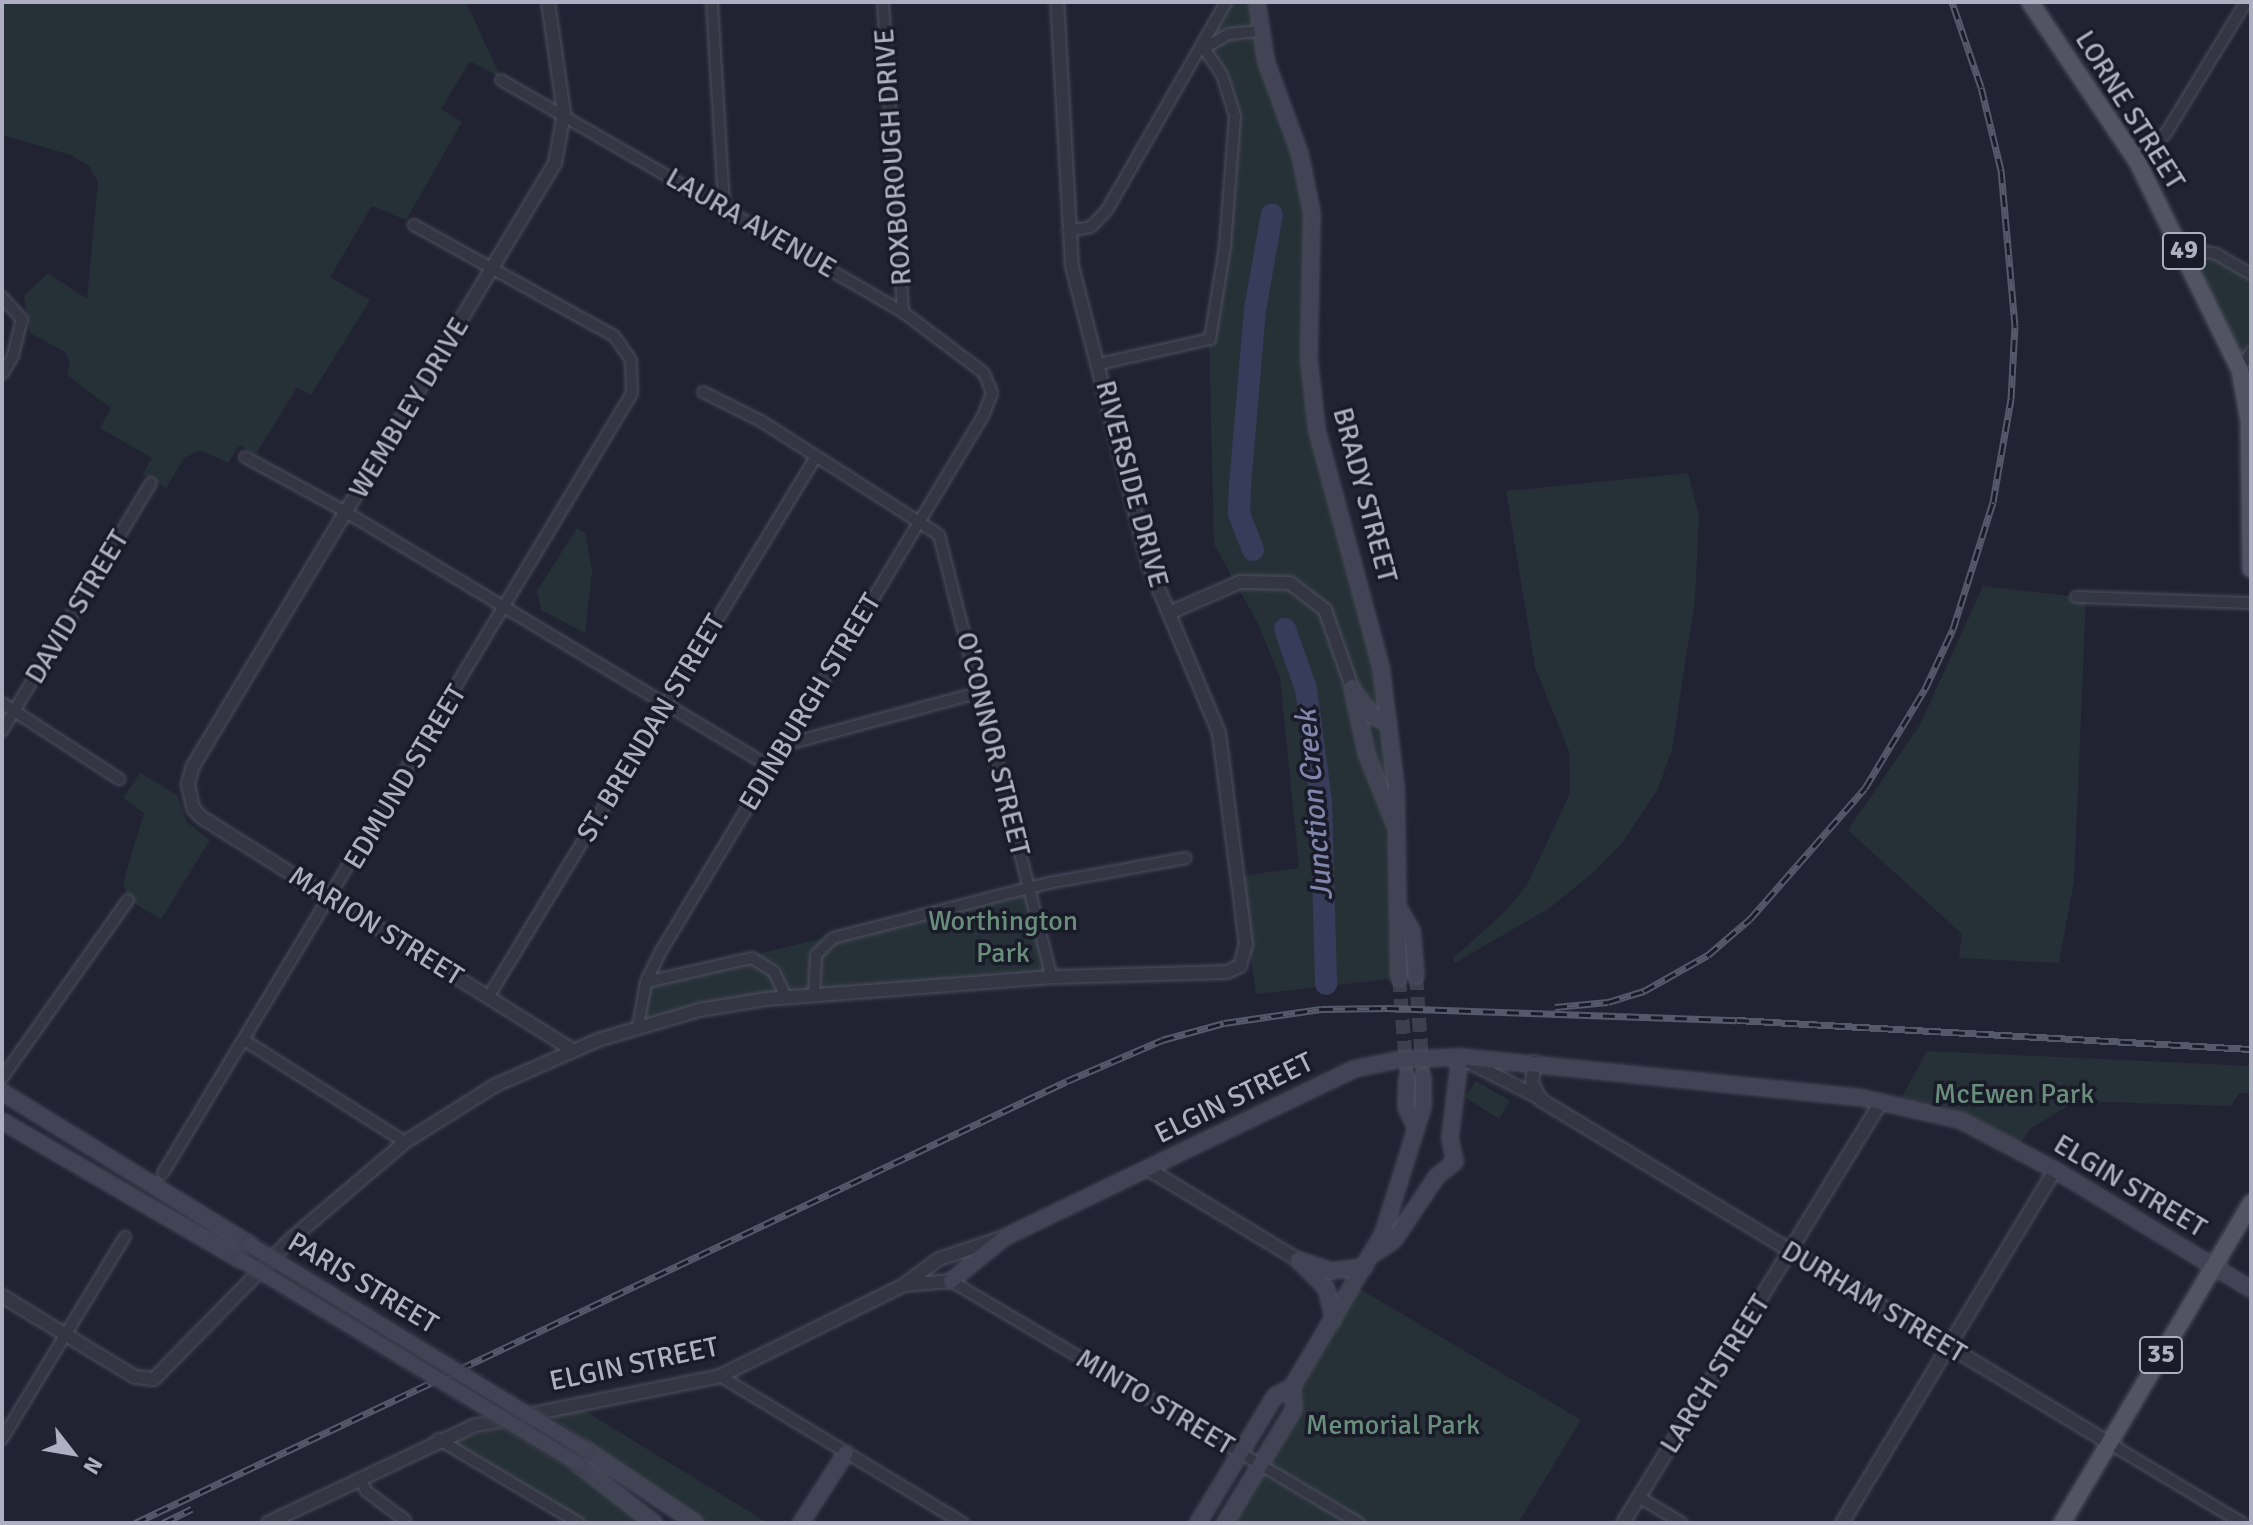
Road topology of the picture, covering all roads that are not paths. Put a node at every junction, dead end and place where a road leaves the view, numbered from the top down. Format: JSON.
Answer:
{"nodes":[{"id":1,"x":548,"y":2,"type":"edge"},
{"id":2,"x":712,"y":2,"type":"edge"},
{"id":3,"x":883,"y":2,"type":"edge"},
{"id":4,"x":1057,"y":2,"type":"edge"},
{"id":5,"x":1226,"y":2,"type":"edge"},
{"id":6,"x":1257,"y":2,"type":"edge"},
{"id":7,"x":2031,"y":2,"type":"edge"},
{"id":8,"x":2246,"y":2,"type":"edge"},
{"id":9,"x":1259,"y":31,"type":"junction"},
{"id":10,"x":1204,"y":48,"type":"junction"},
{"id":11,"x":501,"y":80,"type":"dead end"},
{"id":12,"x":564,"y":113,"type":"junction"},
{"id":13,"x":2137,"y":161,"type":"junction"},
{"id":14,"x":724,"y":207,"type":"junction"},
{"id":15,"x":414,"y":225,"type":"dead end"},
{"id":16,"x":1068,"y":231,"type":"junction"},
{"id":17,"x":2183,"y":248,"type":"junction"},
{"id":18,"x":493,"y":269,"type":"junction"},
{"id":19,"x":2251,"y":274,"type":"edge"},
{"id":20,"x":2,"y":297,"type":"edge"},
{"id":21,"x":903,"y":312,"type":"junction"},
{"id":22,"x":2251,"y":352,"type":"edge"},
{"id":23,"x":1099,"y":364,"type":"junction"},
{"id":24,"x":2240,"y":370,"type":"junction"},
{"id":25,"x":2,"y":374,"type":"edge"},
{"id":26,"x":989,"y":382,"type":"joint"},
{"id":27,"x":703,"y":392,"type":"dead end"},
{"id":28,"x":245,"y":457,"type":"dead end"},
{"id":29,"x":814,"y":460,"type":"junction"},
{"id":30,"x":151,"y":483,"type":"dead end"},
{"id":31,"x":346,"y":512,"type":"junction"},
{"id":32,"x":918,"y":523,"type":"junction"},
{"id":33,"x":2251,"y":569,"type":"edge"},
{"id":34,"x":2076,"y":597,"type":"dead end"},
{"id":35,"x":2251,"y":603,"type":"edge"},
{"id":36,"x":507,"y":609,"type":"junction"},
{"id":37,"x":1169,"y":613,"type":"junction"},
{"id":38,"x":1352,"y":687,"type":"junction"},
{"id":39,"x":980,"y":692,"type":"junction"},
{"id":40,"x":2,"y":703,"type":"edge"},
{"id":41,"x":665,"y":704,"type":"junction"},
{"id":42,"x":15,"y":710,"type":"junction"},
{"id":43,"x":1389,"y":723,"type":"junction"},
{"id":44,"x":2,"y":731,"type":"edge"},
{"id":45,"x":784,"y":745,"type":"junction"},
{"id":46,"x":771,"y":767,"type":"junction"},
{"id":47,"x":119,"y":779,"type":"dead end"},
{"id":48,"x":188,"y":795,"type":"joint"},
{"id":49,"x":1398,"y":831,"type":"junction"},
{"id":50,"x":1186,"y":858,"type":"dead end"},
{"id":51,"x":1029,"y":888,"type":"junction"},
{"id":52,"x":331,"y":899,"type":"junction"},
{"id":53,"x":128,"y":900,"type":"dead end"},
{"id":54,"x":1401,"y":912,"type":"junction"},
{"id":55,"x":1416,"y":976,"type":"tunnel mouth"},
{"id":56,"x":1052,"y":977,"type":"junction"},
{"id":57,"x":1399,"y":978,"type":"tunnel mouth"},
{"id":58,"x":646,"y":982,"type":"junction"},
{"id":59,"x":814,"y":994,"type":"junction"},
{"id":60,"x":489,"y":996,"type":"junction"},
{"id":61,"x":786,"y":997,"type":"junction"},
{"id":62,"x":638,"y":1027,"type":"junction"},
{"id":63,"x":244,"y":1040,"type":"junction"},
{"id":64,"x":573,"y":1050,"type":"junction"},
{"id":65,"x":1460,"y":1057,"type":"junction"},
{"id":66,"x":1534,"y":1062,"type":"junction"},
{"id":67,"x":1423,"y":1077,"type":"tunnel mouth"},
{"id":68,"x":2,"y":1078,"type":"edge"},
{"id":69,"x":1407,"y":1078,"type":"tunnel mouth"},
{"id":70,"x":2,"y":1092,"type":"edge"},
{"id":71,"x":1538,"y":1097,"type":"junction"},
{"id":72,"x":1882,"y":1101,"type":"junction"},
{"id":73,"x":2,"y":1121,"type":"edge"},
{"id":74,"x":1414,"y":1124,"type":"junction"},
{"id":75,"x":405,"y":1142,"type":"junction"},
{"id":76,"x":1148,"y":1169,"type":"junction"},
{"id":77,"x":2055,"y":1170,"type":"junction"},
{"id":78,"x":163,"y":1173,"type":"dead end"},
{"id":79,"x":2251,"y":1203,"type":"edge"},
{"id":80,"x":125,"y":1237,"type":"dead end"},
{"id":81,"x":1005,"y":1237,"type":"junction"},
{"id":82,"x":1790,"y":1251,"type":"junction"},
{"id":83,"x":1298,"y":1260,"type":"junction"},
{"id":84,"x":1368,"y":1261,"type":"junction"},
{"id":85,"x":2213,"y":1267,"type":"junction"},
{"id":86,"x":951,"y":1281,"type":"junction"},
{"id":87,"x":904,"y":1285,"type":"junction"},
{"id":88,"x":2251,"y":1289,"type":"edge"},
{"id":89,"x":2,"y":1296,"type":"edge"},
{"id":90,"x":1334,"y":1319,"type":"junction"},
{"id":91,"x":66,"y":1335,"type":"junction"},
{"id":92,"x":1949,"y":1348,"type":"junction"},
{"id":93,"x":720,"y":1376,"type":"junction"},
{"id":94,"x":1292,"y":1387,"type":"junction"},
{"id":95,"x":2,"y":1439,"type":"edge"},
{"id":96,"x":438,"y":1439,"type":"junction"},
{"id":97,"x":2109,"y":1443,"type":"junction"},
{"id":98,"x":1240,"y":1452,"type":"junction"},
{"id":99,"x":846,"y":1453,"type":"junction"},
{"id":100,"x":1261,"y":1464,"type":"junction"},
{"id":101,"x":360,"y":1479,"type":"junction"},
{"id":102,"x":1639,"y":1497,"type":"junction"},
{"id":103,"x":405,"y":1520,"type":"dead end"},
{"id":104,"x":268,"y":1523,"type":"edge"},
{"id":105,"x":579,"y":1523,"type":"edge"},
{"id":106,"x":654,"y":1523,"type":"edge"},
{"id":107,"x":695,"y":1523,"type":"edge"},
{"id":108,"x":801,"y":1523,"type":"edge"},
{"id":109,"x":963,"y":1523,"type":"edge"},
{"id":110,"x":1198,"y":1523,"type":"edge"},
{"id":111,"x":1225,"y":1523,"type":"edge"},
{"id":112,"x":1358,"y":1523,"type":"edge"},
{"id":113,"x":1623,"y":1523,"type":"edge"},
{"id":114,"x":1682,"y":1523,"type":"edge"},
{"id":115,"x":1842,"y":1523,"type":"edge"},
{"id":116,"x":2062,"y":1523,"type":"edge"},
{"id":117,"x":2242,"y":1523,"type":"edge"}],
"edges":[{"from":1,"to":12,"type":"street","name":"WEMBLEY DRIVE"},
{"from":2,"to":14,"type":"street"},
{"from":3,"to":21,"type":"street","name":"ROXBOROUGH DRIVE"},
{"from":4,"to":16,"type":"street","name":"RIVERSIDE DRIVE"},
{"from":5,"to":10,"type":"street"},
{"from":6,"to":9,"type":"main road","name":"BRADY STREET"},
{"from":7,"to":13,"type":"main road","name":"LORNE STREET","number":"49"},
{"from":8,"to":13,"type":"street"},
{"from":9,"to":10,"type":"street"},
{"from":9,"to":43,"type":"main road","name":"BRADY STREET"},
{"from":10,"to":16,"type":"street"},
{"from":10,"to":23,"type":"street"},
{"from":11,"to":12,"type":"street","name":"LAURA AVENUE"},
{"from":12,"to":14,"type":"street","name":"LAURA AVENUE"},
{"from":12,"to":18,"type":"street","name":"WEMBLEY DRIVE"},
{"from":13,"to":17,"type":"main road","name":"LORNE STREET","number":"49"},
{"from":14,"to":21,"type":"street","name":"LAURA AVENUE"},
{"from":15,"to":18,"type":"street"},
{"from":16,"to":23,"type":"street","name":"RIVERSIDE DRIVE"},
{"from":17,"to":19,"type":"street"},
{"from":17,"to":24,"type":"main road","name":"LORNE STREET","number":"49"},
{"from":18,"to":31,"type":"street","name":"WEMBLEY DRIVE"},
{"from":18,"to":36,"type":"street","name":"EDMUND STREET"},
{"from":20,"to":25,"type":"street"},
{"from":21,"to":26,"type":"street","name":"LAURA AVENUE"},
{"from":22,"to":24,"type":"street"},
{"from":23,"to":37,"type":"street","name":"RIVERSIDE DRIVE"},
{"from":24,"to":33,"type":"main road","name":"LORNE STREET","number":"49"},
{"from":26,"to":32,"type":"street","name":"EDINBURGH STREET"},
{"from":27,"to":29,"type":"street","name":"O'CONNOR STREET"},
{"from":28,"to":31,"type":"street"},
{"from":29,"to":32,"type":"street","name":"O'CONNOR STREET"},
{"from":29,"to":41,"type":"street","name":"ST. BRENDAN STREET"},
{"from":30,"to":42,"type":"street","name":"DAVID STREET"},
{"from":31,"to":36,"type":"street"},
{"from":31,"to":48,"type":"street","name":"WEMBLEY DRIVE"},
{"from":32,"to":39,"type":"street","name":"O'CONNOR STREET"},
{"from":32,"to":45,"type":"street","name":"EDINBURGH STREET"},
{"from":34,"to":35,"type":"street"},
{"from":36,"to":41,"type":"street"},
{"from":36,"to":52,"type":"street","name":"EDMUND STREET"},
{"from":37,"to":38,"type":"street"},
{"from":37,"to":56,"type":"street","name":"RIVERSIDE DRIVE"},
{"from":38,"to":43,"type":"main road"},
{"from":38,"to":49,"type":"main road"},
{"from":39,"to":45,"type":"street"},
{"from":39,"to":51,"type":"street","name":"O'CONNOR STREET"},
{"from":40,"to":42,"type":"street"},
{"from":41,"to":46,"type":"street"},
{"from":41,"to":60,"type":"street","name":"ST. BRENDAN STREET"},
{"from":42,"to":44,"type":"street","name":"DAVID STREET"},
{"from":42,"to":47,"type":"street"},
{"from":43,"to":49,"type":"main road","name":"BRADY STREET"},
{"from":45,"to":46,"type":"street","name":"EDINBURGH STREET"},
{"from":46,"to":58,"type":"street","name":"EDINBURGH STREET"},
{"from":48,"to":52,"type":"street","name":"MARION STREET"},
{"from":49,"to":54,"type":"main road","name":"BRADY STREET"},
{"from":50,"to":51,"type":"street"},
{"from":51,"to":56,"type":"street","name":"O'CONNOR STREET"},
{"from":51,"to":59,"type":"street"},
{"from":52,"to":60,"type":"street","name":"MARION STREET"},
{"from":52,"to":63,"type":"street","name":"EDMUND STREET"},
{"from":53,"to":68,"type":"street"},
{"from":54,"to":55,"type":"main road","name":"BRADY STREET"},
{"from":54,"to":57,"type":"main road","name":"BRADY STREET"},
{"from":56,"to":59,"type":"street"},
{"from":58,"to":61,"type":"street"},
{"from":58,"to":62,"type":"street","name":"EDINBURGH STREET"},
{"from":59,"to":61,"type":"street"},
{"from":60,"to":64,"type":"street","name":"MARION STREET"},
{"from":61,"to":62,"type":"street"},
{"from":62,"to":64,"type":"street"},
{"from":63,"to":75,"type":"street"},
{"from":63,"to":78,"type":"street","name":"EDMUND STREET"},
{"from":64,"to":75,"type":"street"},
{"from":65,"to":66,"type":"main road","name":"ELGIN STREET"},
{"from":65,"to":71,"type":"street","name":"DURHAM STREET"},
{"from":65,"to":76,"type":"main road","name":"ELGIN STREET"},
{"from":65,"to":84,"type":"main road"},
{"from":66,"to":71,"type":"street"},
{"from":66,"to":72,"type":"main road","name":"ELGIN STREET"},
{"from":67,"to":74,"type":"main road"},
{"from":69,"to":74,"type":"main road"},
{"from":70,"to":107,"type":"main road","name":"PARIS STREET","bridge":true},
{"from":71,"to":82,"type":"street","name":"DURHAM STREET"},
{"from":72,"to":77,"type":"main road","name":"ELGIN STREET"},
{"from":72,"to":82,"type":"street","name":"LARCH STREET"},
{"from":73,"to":106,"type":"main road","name":"PARIS STREET","bridge":true},
{"from":74,"to":84,"type":"main road"},
{"from":75,"to":91,"type":"street"},
{"from":76,"to":81,"type":"main road","name":"ELGIN STREET"},
{"from":76,"to":83,"type":"street"},
{"from":77,"to":85,"type":"main road","name":"ELGIN STREET"},
{"from":77,"to":92,"type":"street"},
{"from":79,"to":85,"type":"main road","number":"35"},
{"from":80,"to":91,"type":"street"},
{"from":81,"to":86,"type":"main road","name":"ELGIN STREET"},
{"from":81,"to":87,"type":"street"},
{"from":82,"to":92,"type":"street","name":"DURHAM STREET"},
{"from":82,"to":102,"type":"street","name":"LARCH STREET"},
{"from":83,"to":84,"type":"main road"},
{"from":83,"to":90,"type":"main road"},
{"from":84,"to":90,"type":"main road"},
{"from":85,"to":88,"type":"main road","name":"ELGIN STREET"},
{"from":85,"to":97,"type":"main road","number":"35"},
{"from":86,"to":87,"type":"street","name":"ELGIN STREET"},
{"from":86,"to":98,"type":"street","name":"MINTO STREET"},
{"from":87,"to":93,"type":"street","name":"ELGIN STREET"},
{"from":89,"to":91,"type":"street"},
{"from":90,"to":94,"type":"main road"},
{"from":91,"to":95,"type":"street"},
{"from":92,"to":97,"type":"street","name":"DURHAM STREET"},
{"from":92,"to":115,"type":"street"},
{"from":93,"to":96,"type":"street","name":"ELGIN STREET"},
{"from":93,"to":99,"type":"street"},
{"from":94,"to":98,"type":"main road"},
{"from":94,"to":100,"type":"main road"},
{"from":96,"to":101,"type":"street","name":"ELGIN STREET"},
{"from":96,"to":105,"type":"street"},
{"from":97,"to":116,"type":"main road","number":"35"},
{"from":97,"to":117,"type":"street","name":"DURHAM STREET"},
{"from":98,"to":100,"type":"street","name":"MINTO STREET"},
{"from":98,"to":110,"type":"main road"},
{"from":99,"to":108,"type":"main road"},
{"from":99,"to":109,"type":"street"},
{"from":100,"to":111,"type":"main road"},
{"from":100,"to":112,"type":"street","name":"MINTO STREET"},
{"from":101,"to":103,"type":"street"},
{"from":101,"to":104,"type":"street","name":"ELGIN STREET"},
{"from":102,"to":113,"type":"street","name":"LARCH STREET"},
{"from":102,"to":114,"type":"street"}]}
